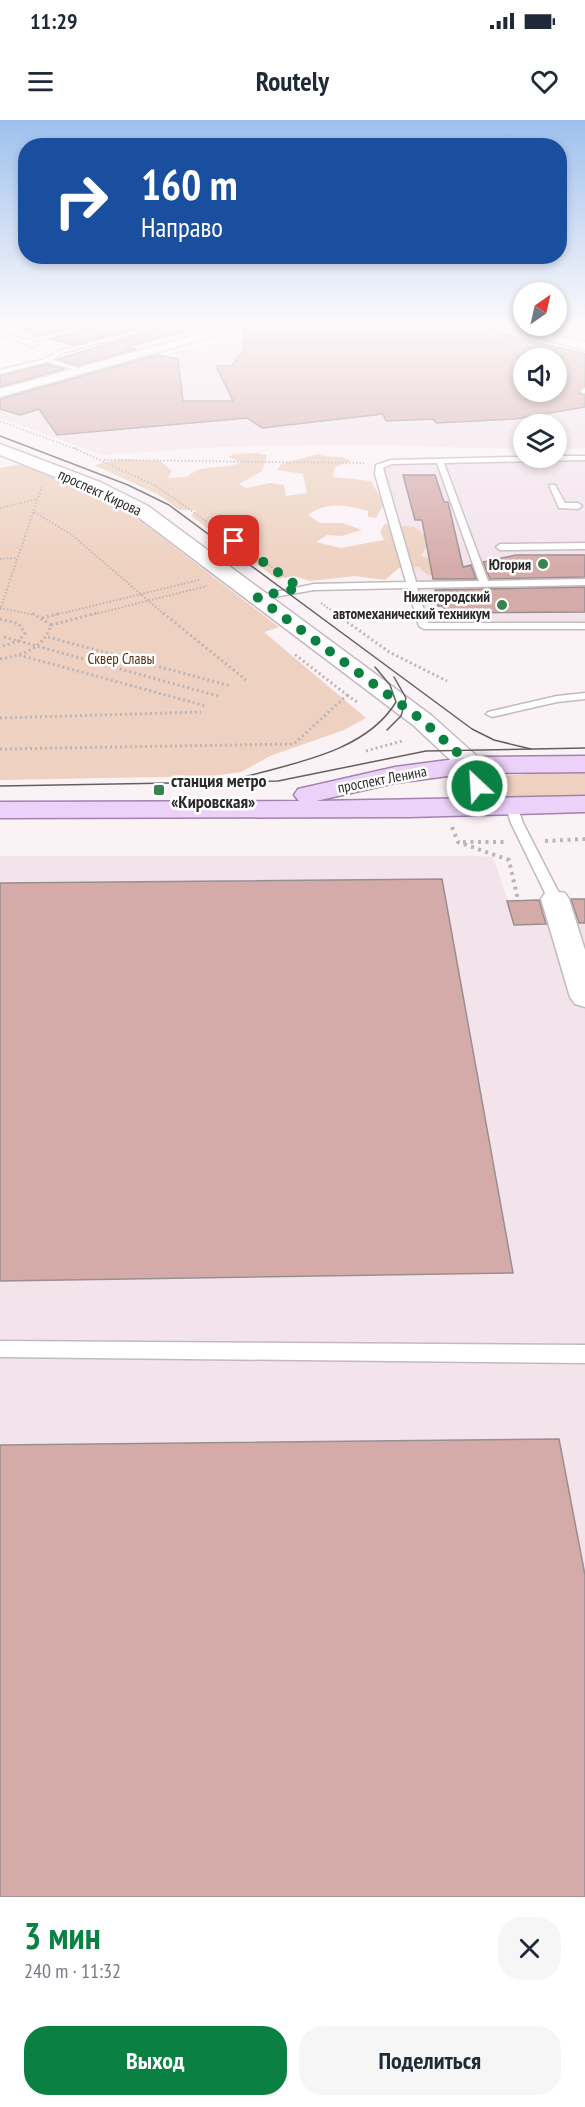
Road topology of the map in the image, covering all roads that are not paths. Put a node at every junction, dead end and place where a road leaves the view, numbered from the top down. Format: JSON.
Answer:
{"nodes":[{"id":1,"x":0,"y":449,"type":"edge"},
{"id":2,"x":585,"y":458,"type":"edge"},
{"id":3,"x":440,"y":462,"type":"junction"},
{"id":4,"x":552,"y":487,"type":"dead end"},
{"id":5,"x":581,"y":508,"type":"edge"},
{"id":6,"x":585,"y":546,"type":"edge"},
{"id":7,"x":500,"y":547,"type":"dead end"},
{"id":8,"x":585,"y":582,"type":"edge"},
{"id":9,"x":484,"y":583,"type":"junction"},
{"id":10,"x":412,"y":584,"type":"junction"},
{"id":11,"x":257,"y":597,"type":"junction"},
{"id":12,"x":585,"y":626,"type":"edge"},
{"id":13,"x":585,"y":696,"type":"edge"},
{"id":14,"x":492,"y":714,"type":"dead end"},
{"id":15,"x":585,"y":764,"type":"edge"},
{"id":16,"x":471,"y":765,"type":"junction"},
{"id":17,"x":585,"y":804,"type":"edge"},
{"id":18,"x":511,"y":805,"type":"junction"},
{"id":19,"x":483,"y":806,"type":"junction"},
{"id":20,"x":252,"y":808,"type":"junction"},
{"id":21,"x":0,"y":810,"type":"edge"},
{"id":22,"x":555,"y":899,"type":"joint"},
{"id":23,"x":585,"y":998,"type":"edge"},
{"id":24,"x":0,"y":1349,"type":"edge"},
{"id":25,"x":585,"y":1354,"type":"edge"}],
"edges":[{"from":1,"to":11,"type":"street","name":"проспект Кирова"},
{"from":2,"to":3,"type":"lane"},
{"from":3,"to":9,"type":"lane"},
{"from":3,"to":10,"type":"lane"},
{"from":4,"to":5,"type":"lane"},
{"from":6,"to":7,"type":"lane"},
{"from":8,"to":9,"type":"lane"},
{"from":9,"to":10,"type":"lane"},
{"from":10,"to":11,"type":"lane"},
{"from":10,"to":12,"type":"lane"},
{"from":11,"to":16,"type":"street","name":"проспект Кирова"},
{"from":13,"to":14,"type":"lane"},
{"from":15,"to":16,"type":"main road","name":"проспект Ленина"},
{"from":16,"to":19,"type":"street"},
{"from":16,"to":20,"type":"main road","name":"проспект Ленина"},
{"from":17,"to":18,"type":"main road","name":"проспект Ленина"},
{"from":18,"to":19,"type":"main road","name":"проспект Ленина"},
{"from":18,"to":22,"type":"lane"},
{"from":19,"to":20,"type":"main road","name":"проспект Ленина"},
{"from":20,"to":21,"type":"main road","name":"проспект Ленина"},
{"from":22,"to":23,"type":"street"},
{"from":24,"to":25,"type":"lane"}]}
